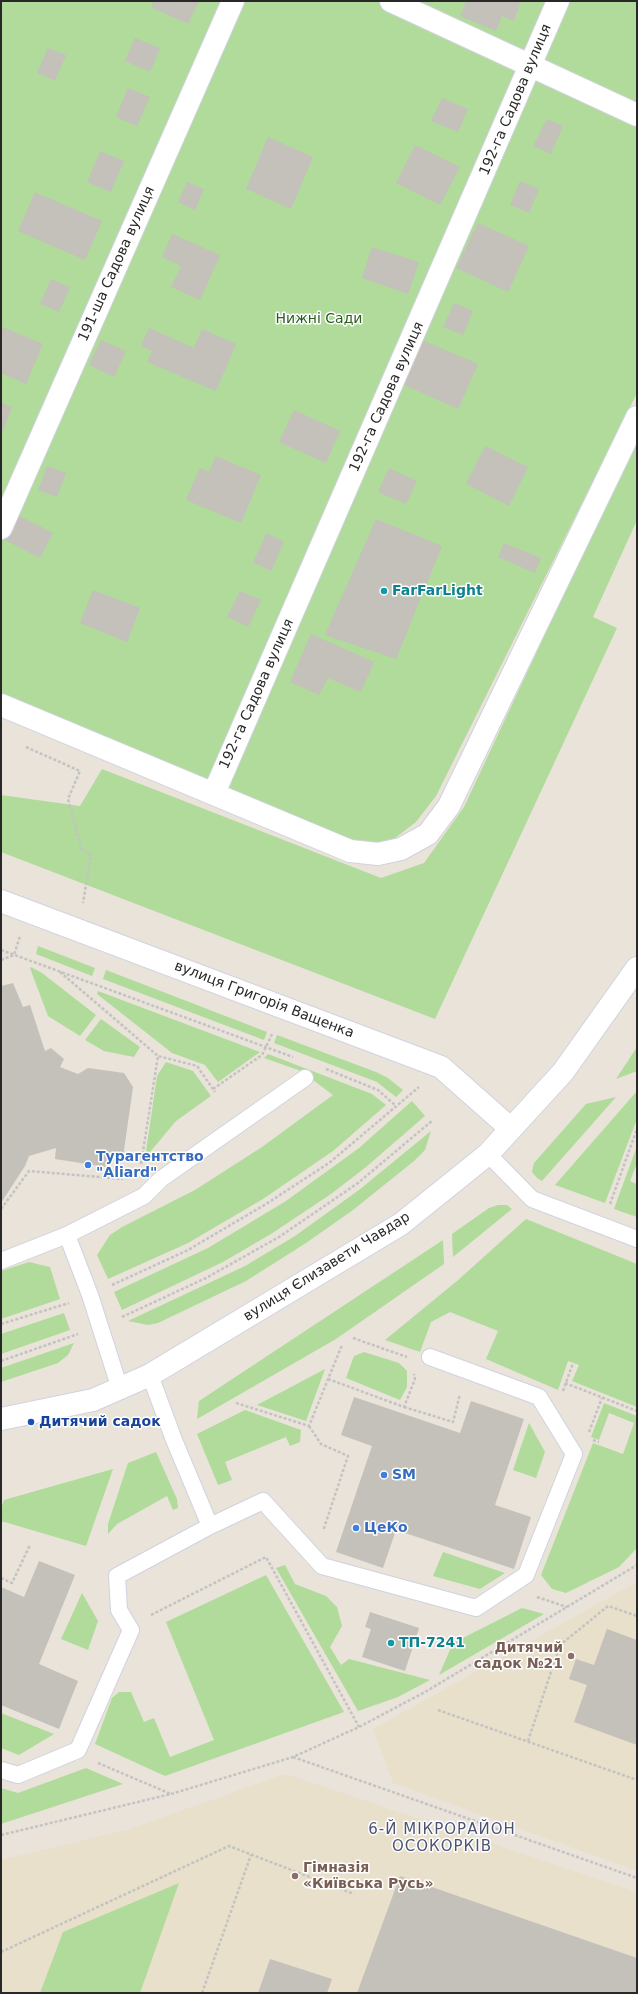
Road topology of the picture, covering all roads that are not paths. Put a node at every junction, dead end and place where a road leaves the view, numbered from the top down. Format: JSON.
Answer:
{"nodes":[{"id":1,"x":233,"y":1,"type":"edge"},
{"id":2,"x":391,"y":1,"type":"edge"},
{"id":3,"x":558,"y":1,"type":"edge"},
{"id":4,"x":531,"y":66,"type":"junction"},
{"id":5,"x":637,"y":115,"type":"edge"},
{"id":6,"x":637,"y":417,"type":"edge"},
{"id":7,"x":1,"y":528,"type":"edge"},
{"id":8,"x":1,"y":705,"type":"edge"},
{"id":9,"x":214,"y":793,"type":"junction"},
{"id":10,"x":1,"y":901,"type":"edge"},
{"id":11,"x":637,"y":968,"type":"edge"},
{"id":12,"x":305,"y":1078,"type":"dead end"},
{"id":13,"x":510,"y":1128,"type":"junction"},
{"id":14,"x":488,"y":1154,"type":"junction"},
{"id":15,"x":67,"y":1235,"type":"junction"},
{"id":16,"x":637,"y":1239,"type":"edge"},
{"id":17,"x":1,"y":1261,"type":"edge"},
{"id":18,"x":430,"y":1357,"type":"dead end"},
{"id":19,"x":150,"y":1375,"type":"junction"},
{"id":20,"x":120,"y":1388,"type":"junction"},
{"id":21,"x":1,"y":1419,"type":"edge"},
{"id":22,"x":210,"y":1526,"type":"junction"},
{"id":23,"x":1,"y":1770,"type":"edge"}],
"edges":[{"from":1,"to":7,"type":"street","name":"191-ша Садова вулиця"},
{"from":2,"to":4,"type":"street"},
{"from":3,"to":4,"type":"street","name":"192-га Садова вулиця"},
{"from":4,"to":5,"type":"street"},
{"from":4,"to":9,"type":"street","name":"192-га Садова вулиця"},
{"from":6,"to":9,"type":"street"},
{"from":8,"to":9,"type":"street"},
{"from":10,"to":13,"type":"street","name":"вулиця Григорія Ващенка"},
{"from":11,"to":13,"type":"street","name":"вулиця Єлизавети Чавдар"},
{"from":12,"to":15,"type":"lane"},
{"from":13,"to":14,"type":"street","name":"вулиця Єлизавети Чавдар"},
{"from":14,"to":16,"type":"lane"},
{"from":14,"to":19,"type":"street","name":"вулиця Єлизавети Чавдар"},
{"from":15,"to":17,"type":"lane"},
{"from":15,"to":20,"type":"lane"},
{"from":18,"to":22,"type":"lane"},
{"from":19,"to":20,"type":"street","name":"вулиця Єлизавети Чавдар"},
{"from":19,"to":22,"type":"lane"},
{"from":20,"to":21,"type":"street","name":"вулиця Єлизавети Чавдар"},
{"from":22,"to":23,"type":"lane"}]}
